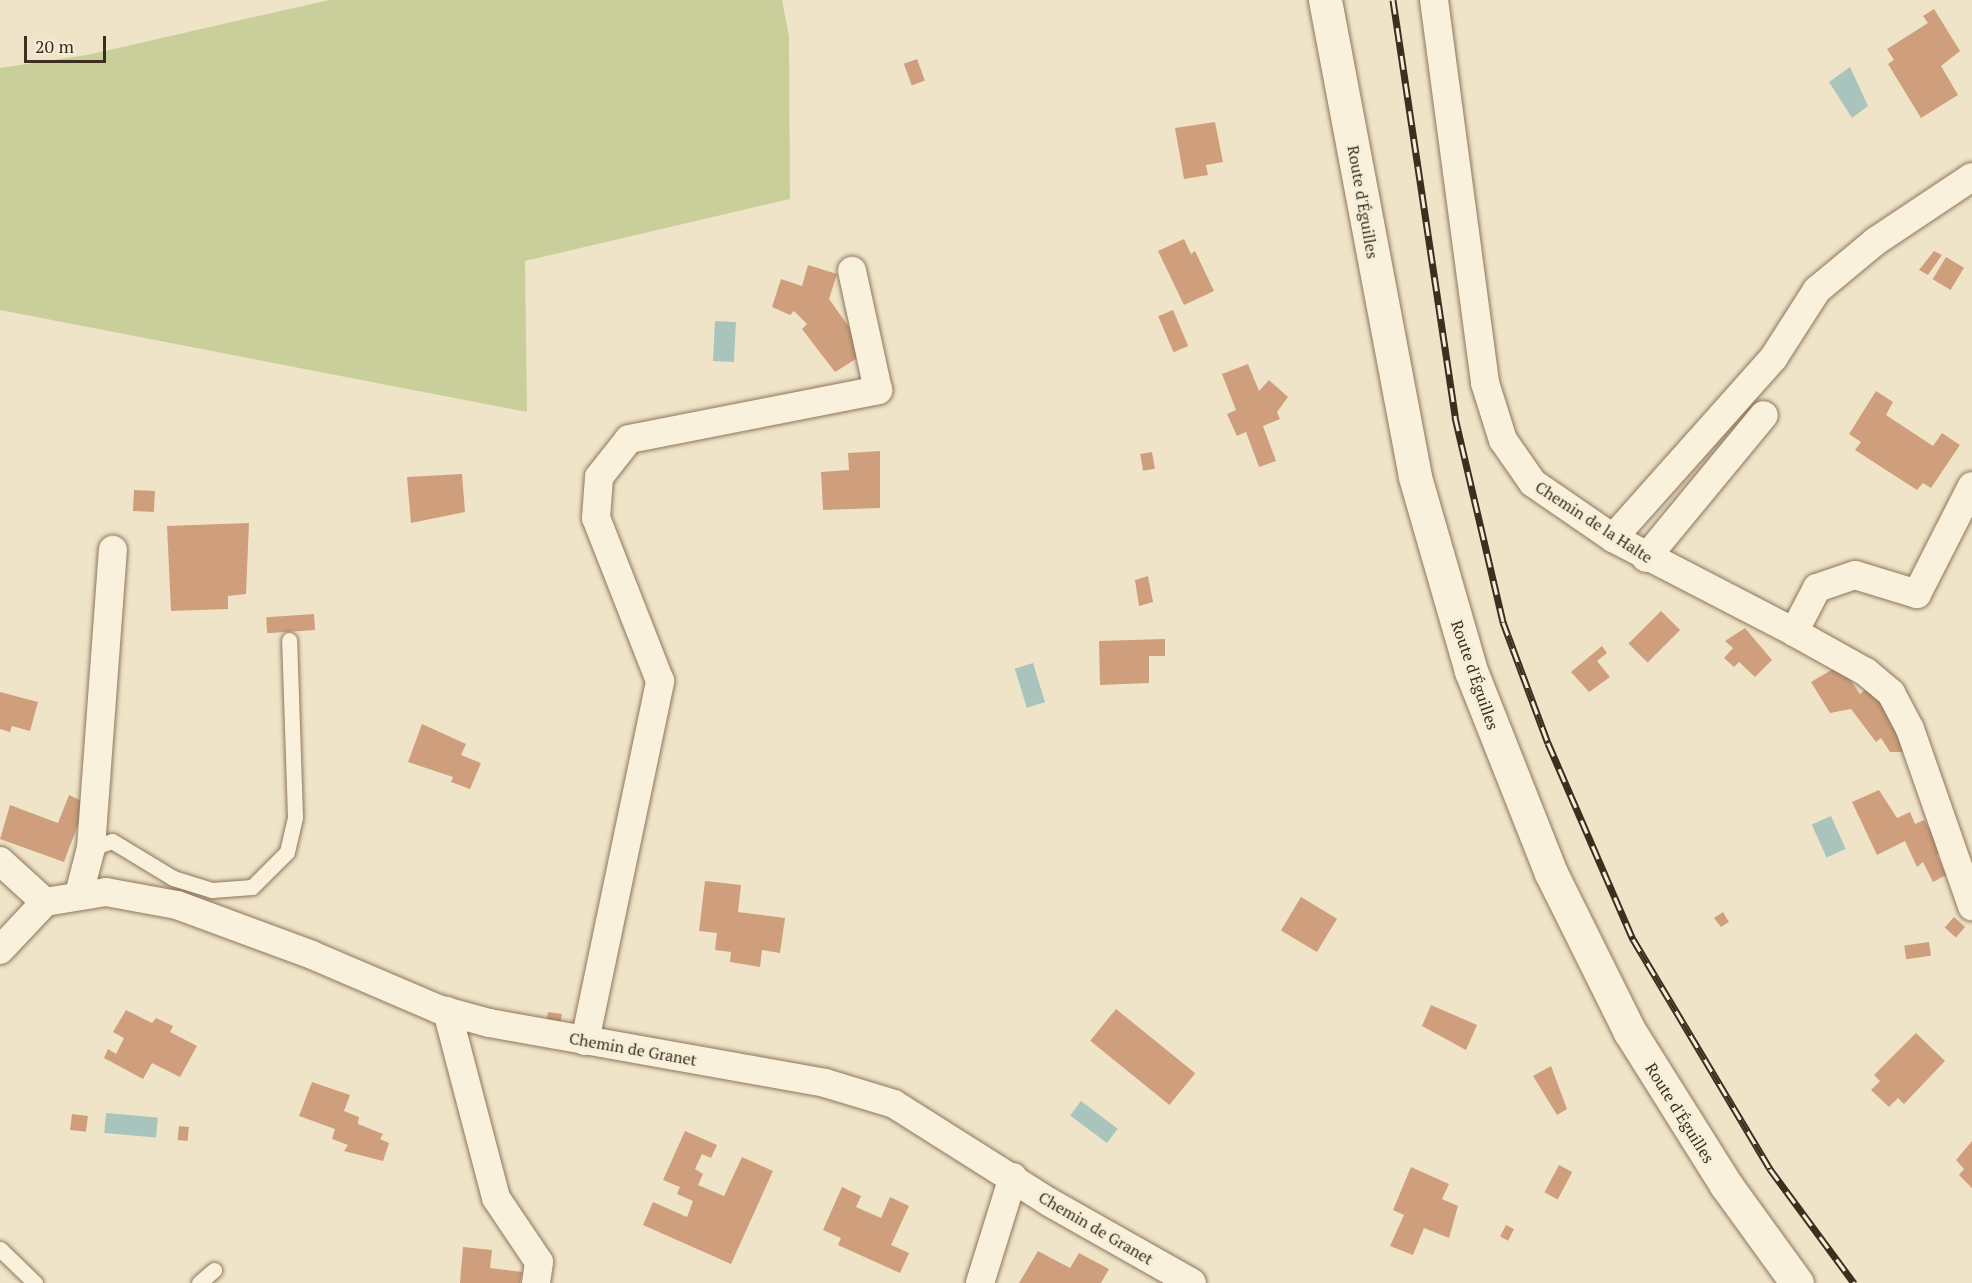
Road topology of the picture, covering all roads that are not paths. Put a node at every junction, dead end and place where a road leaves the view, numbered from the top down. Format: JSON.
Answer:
{"nodes":[{"id":1,"x":1325,"y":0,"type":"edge"},
{"id":2,"x":1434,"y":0,"type":"edge"},
{"id":3,"x":1972,"y":177,"type":"edge"},
{"id":4,"x":852,"y":271,"type":"dead end"},
{"id":5,"x":1764,"y":415,"type":"dead end"},
{"id":6,"x":1972,"y":486,"type":"edge"},
{"id":7,"x":1613,"y":538,"type":"junction"},
{"id":8,"x":112,"y":550,"type":"dead end"},
{"id":9,"x":1646,"y":558,"type":"junction"},
{"id":10,"x":1794,"y":632,"type":"junction"},
{"id":11,"x":289,"y":640,"type":"dead end"},
{"id":12,"x":91,"y":848,"type":"junction"},
{"id":13,"x":0,"y":861,"type":"edge"},
{"id":14,"x":79,"y":894,"type":"junction"},
{"id":15,"x":45,"y":902,"type":"junction"},
{"id":16,"x":1972,"y":906,"type":"edge"},
{"id":17,"x":0,"y":950,"type":"edge"},
{"id":18,"x":447,"y":1011,"type":"junction"},
{"id":19,"x":585,"y":1041,"type":"junction"},
{"id":20,"x":1013,"y":1177,"type":"junction"},
{"id":21,"x":0,"y":1250,"type":"edge"},
{"id":22,"x":214,"y":1270,"type":"dead end"},
{"id":23,"x":35,"y":1283,"type":"edge"},
{"id":24,"x":199,"y":1283,"type":"edge"},
{"id":25,"x":536,"y":1283,"type":"edge"},
{"id":26,"x":980,"y":1283,"type":"edge"},
{"id":27,"x":1192,"y":1283,"type":"edge"},
{"id":28,"x":1797,"y":1283,"type":"edge"}],
"edges":[{"from":1,"to":28,"type":"street","name":"Route d'Éguilles"},
{"from":2,"to":7,"type":"street","name":"Chemin de la Halte"},
{"from":3,"to":7,"type":"street"},
{"from":4,"to":19,"type":"street"},
{"from":5,"to":9,"type":"street"},
{"from":6,"to":10,"type":"street"},
{"from":7,"to":9,"type":"street","name":"Chemin de la Halte"},
{"from":8,"to":12,"type":"street"},
{"from":9,"to":10,"type":"street","name":"Chemin de la Halte"},
{"from":10,"to":16,"type":"street","name":"Chemin de la Halte"},
{"from":11,"to":12,"type":"lane"},
{"from":12,"to":14,"type":"street"},
{"from":13,"to":15,"type":"street"},
{"from":14,"to":15,"type":"street","name":"Chemin de Granet"},
{"from":14,"to":18,"type":"street","name":"Chemin de Granet"},
{"from":15,"to":17,"type":"street"},
{"from":18,"to":19,"type":"street","name":"Chemin de Granet"},
{"from":18,"to":25,"type":"street"},
{"from":19,"to":20,"type":"street","name":"Chemin de Granet"},
{"from":20,"to":26,"type":"street"},
{"from":20,"to":27,"type":"street","name":"Chemin de Granet"},
{"from":21,"to":23,"type":"lane"},
{"from":22,"to":24,"type":"lane"}]}
